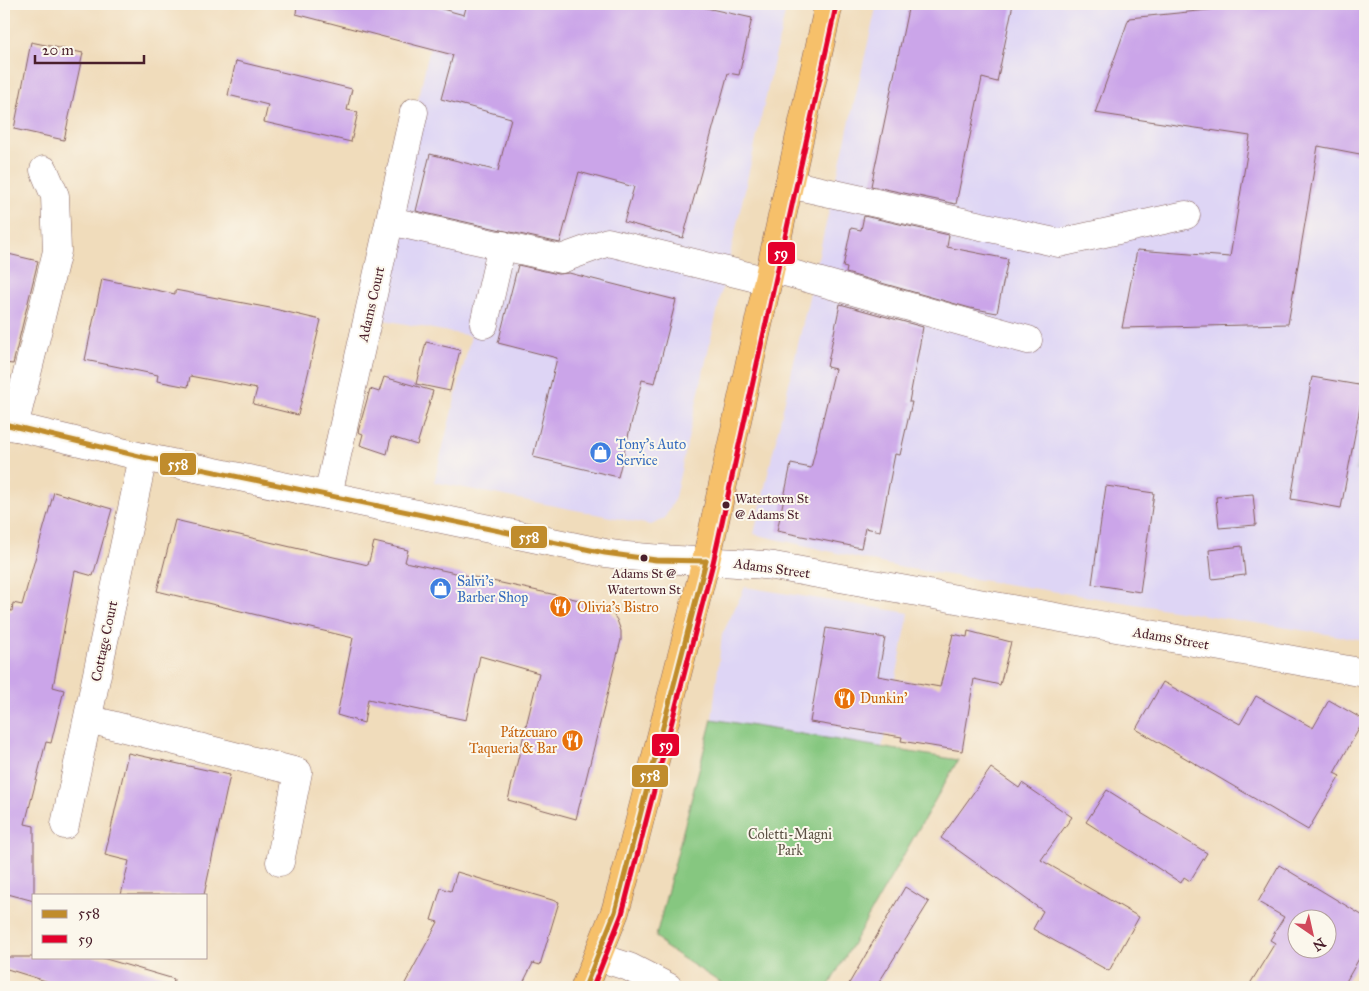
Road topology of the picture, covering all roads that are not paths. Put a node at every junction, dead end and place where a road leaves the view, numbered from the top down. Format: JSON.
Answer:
{"nodes":[{"id":1,"x":828,"y":4,"type":"edge"},
{"id":2,"x":414,"y":112,"type":"dead end"},
{"id":3,"x":44,"y":170,"type":"dead end"},
{"id":4,"x":789,"y":184,"type":"junction"},
{"id":5,"x":1186,"y":215,"type":"dead end"},
{"id":6,"x":390,"y":221,"type":"junction"},
{"id":7,"x":502,"y":246,"type":"junction"},
{"id":8,"x":769,"y":274,"type":"junction"},
{"id":9,"x":484,"y":324,"type":"dead end"},
{"id":10,"x":1028,"y":340,"type":"dead end"},
{"id":11,"x":9,"y":426,"type":"edge"},
{"id":12,"x":143,"y":458,"type":"junction"},
{"id":13,"x":328,"y":495,"type":"junction"},
{"id":14,"x":706,"y":561,"type":"junction"},
{"id":15,"x":1365,"y":673,"type":"edge"},
{"id":16,"x":88,"y":719,"type":"junction"},
{"id":17,"x":65,"y":825,"type":"dead end"},
{"id":18,"x":280,"y":862,"type":"dead end"},
{"id":19,"x":598,"y":957,"type":"junction"},
{"id":20,"x":585,"y":987,"type":"edge"},
{"id":21,"x":668,"y":987,"type":"edge"}],
"edges":[{"from":1,"to":4,"type":"main road"},
{"from":2,"to":6,"type":"street","name":"Adams Court"},
{"from":3,"to":11,"type":"street"},
{"from":4,"to":5,"type":"street"},
{"from":4,"to":8,"type":"main road"},
{"from":6,"to":7,"type":"street"},
{"from":6,"to":13,"type":"street","name":"Adams Court"},
{"from":7,"to":8,"type":"street"},
{"from":7,"to":9,"type":"street"},
{"from":8,"to":10,"type":"street"},
{"from":8,"to":14,"type":"main road"},
{"from":11,"to":12,"type":"street","name":"Adams Street"},
{"from":12,"to":13,"type":"street","name":"Adams Street"},
{"from":12,"to":16,"type":"street","name":"Cottage Court"},
{"from":13,"to":14,"type":"street","name":"Adams Street"},
{"from":14,"to":15,"type":"street","name":"Adams Street"},
{"from":14,"to":19,"type":"main road"},
{"from":16,"to":17,"type":"street","name":"Cottage Court"},
{"from":16,"to":18,"type":"street"},
{"from":19,"to":20,"type":"main road"},
{"from":19,"to":21,"type":"street"}]}
